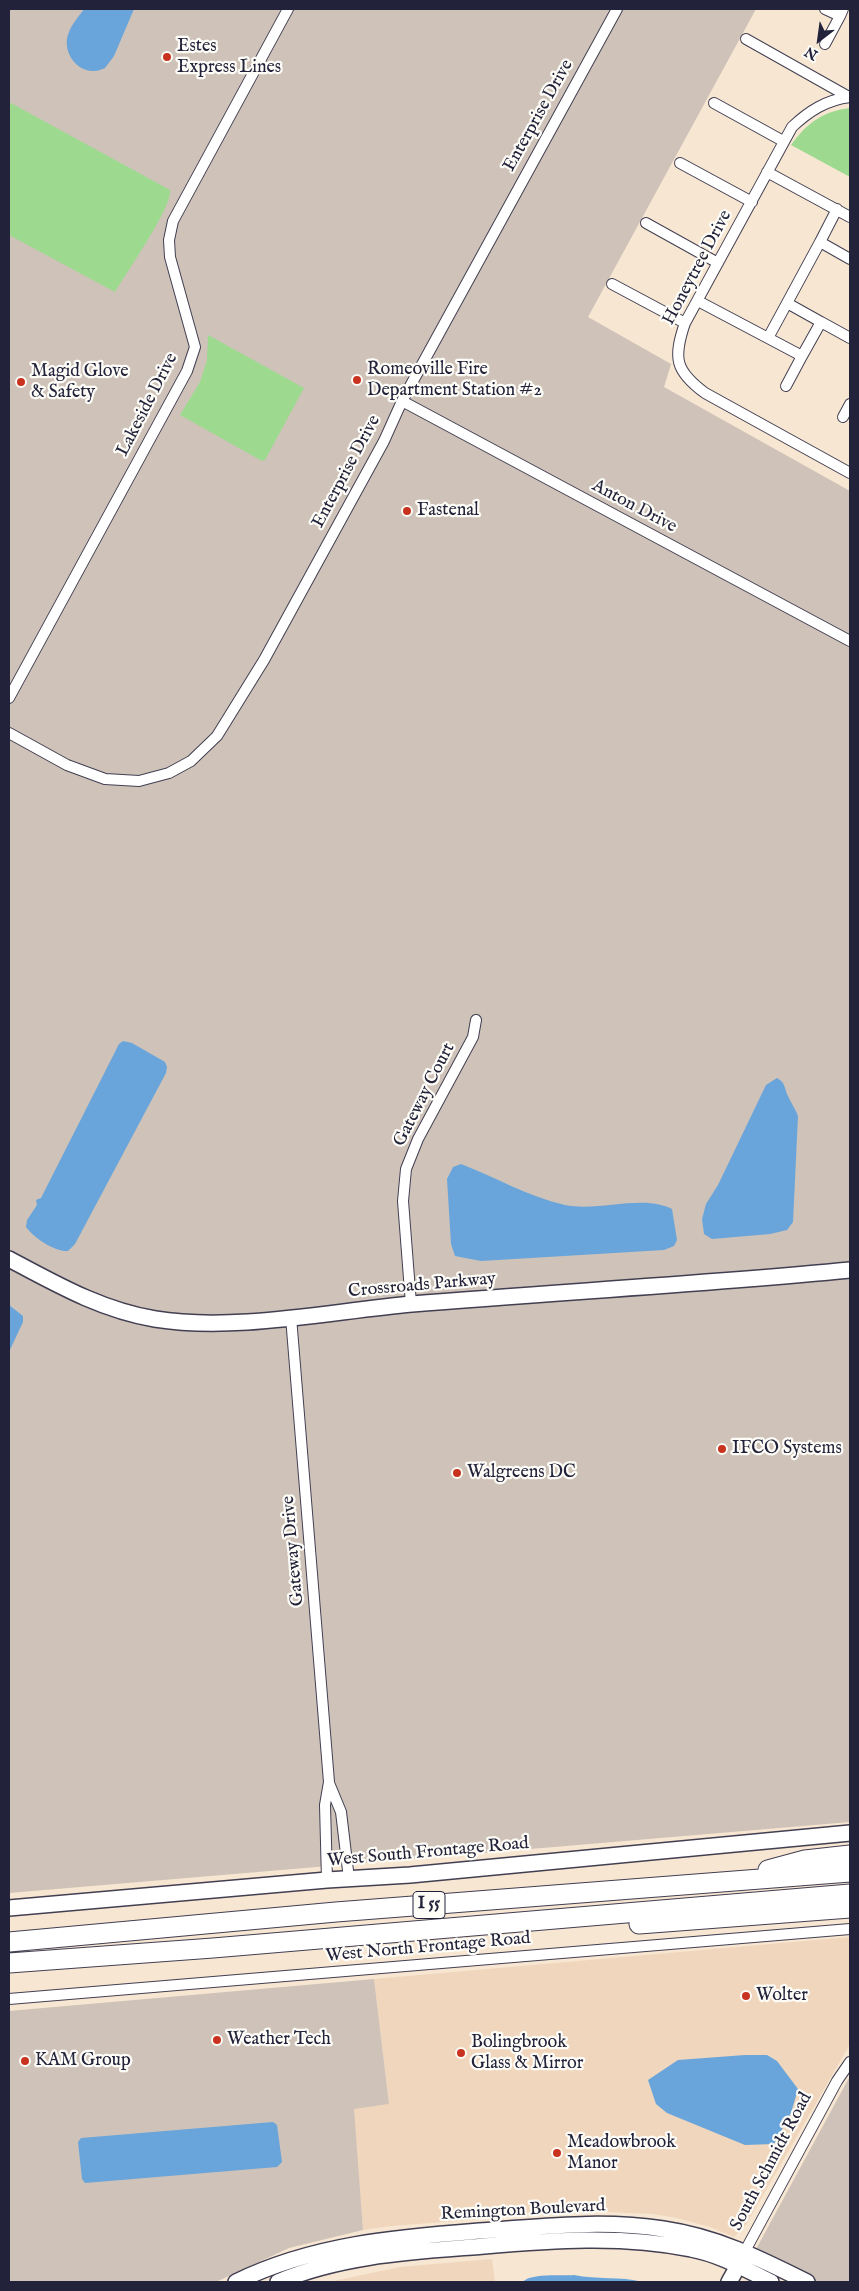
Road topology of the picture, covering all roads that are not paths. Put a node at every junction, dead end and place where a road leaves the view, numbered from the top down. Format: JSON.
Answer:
{"nodes":[{"id":1,"x":288,"y":9,"type":"edge"},
{"id":2,"x":617,"y":9,"type":"edge"},
{"id":3,"x":825,"y":9,"type":"edge"},
{"id":4,"x":842,"y":12,"type":"edge"},
{"id":5,"x":746,"y":40,"type":"dead end"},
{"id":6,"x":825,"y":44,"type":"dead end"},
{"id":7,"x":850,"y":97,"type":"edge"},
{"id":8,"x":714,"y":103,"type":"dead end"},
{"id":9,"x":783,"y":140,"type":"junction"},
{"id":10,"x":680,"y":163,"type":"dead end"},
{"id":11,"x":767,"y":172,"type":"junction"},
{"id":12,"x":752,"y":202,"type":"junction"},
{"id":13,"x":837,"y":209,"type":"junction"},
{"id":14,"x":850,"y":216,"type":"edge"},
{"id":15,"x":646,"y":223,"type":"dead end"},
{"id":16,"x":820,"y":242,"type":"junction"},
{"id":17,"x":850,"y":259,"type":"edge"},
{"id":18,"x":718,"y":263,"type":"junction"},
{"id":19,"x":612,"y":284,"type":"dead end"},
{"id":20,"x":698,"y":300,"type":"junction"},
{"id":21,"x":787,"y":303,"type":"junction"},
{"id":22,"x":821,"y":322,"type":"junction"},
{"id":23,"x":685,"y":323,"type":"junction"},
{"id":24,"x":768,"y":338,"type":"junction"},
{"id":25,"x":849,"y":338,"type":"edge"},
{"id":26,"x":802,"y":356,"type":"junction"},
{"id":27,"x":786,"y":386,"type":"dead end"},
{"id":28,"x":402,"y":401,"type":"junction"},
{"id":29,"x":850,"y":404,"type":"edge"},
{"id":30,"x":843,"y":416,"type":"dead end"},
{"id":31,"x":850,"y":473,"type":"edge"},
{"id":32,"x":850,"y":641,"type":"edge"},
{"id":33,"x":9,"y":698,"type":"edge"},
{"id":34,"x":9,"y":733,"type":"edge"},
{"id":35,"x":476,"y":1020,"type":"dead end"},
{"id":36,"x":9,"y":1259,"type":"edge"},
{"id":37,"x":850,"y":1270,"type":"edge"},
{"id":38,"x":411,"y":1304,"type":"junction"},
{"id":39,"x":291,"y":1317,"type":"junction"},
{"id":40,"x":329,"y":1782,"type":"junction"},
{"id":41,"x":850,"y":1833,"type":"edge"},
{"id":42,"x":850,"y":1855,"type":"edge"},
{"id":43,"x":850,"y":1872,"type":"edge"},
{"id":44,"x":349,"y":1879,"type":"junction"},
{"id":45,"x":327,"y":1880,"type":"junction"},
{"id":46,"x":727,"y":1882,"type":"junction"},
{"id":47,"x":850,"y":1894,"type":"edge"},
{"id":48,"x":9,"y":1908,"type":"edge"},
{"id":49,"x":850,"y":1908,"type":"edge"},
{"id":50,"x":554,"y":1919,"type":"junction"},
{"id":51,"x":850,"y":1929,"type":"edge"},
{"id":52,"x":9,"y":1942,"type":"edge"},
{"id":53,"x":9,"y":1963,"type":"edge"},
{"id":54,"x":9,"y":1999,"type":"edge"},
{"id":55,"x":850,"y":2062,"type":"edge"},
{"id":56,"x":745,"y":2251,"type":"junction"},
{"id":57,"x":738,"y":2266,"type":"junction"},
{"id":58,"x":236,"y":2282,"type":"edge"},
{"id":59,"x":278,"y":2282,"type":"edge"},
{"id":60,"x":729,"y":2282,"type":"edge"},
{"id":61,"x":771,"y":2282,"type":"edge"},
{"id":62,"x":807,"y":2282,"type":"edge"}],
"edges":[{"from":1,"to":33,"type":"street","name":"Lakeside Drive"},
{"from":2,"to":28,"type":"street","name":"Enterprise Drive"},
{"from":3,"to":4,"type":"street"},
{"from":4,"to":6,"type":"street"},
{"from":5,"to":7,"type":"street"},
{"from":7,"to":9,"type":"street","name":"Honeytree Drive"},
{"from":8,"to":9,"type":"street"},
{"from":9,"to":11,"type":"street","name":"Honeytree Drive"},
{"from":10,"to":12,"type":"street"},
{"from":11,"to":12,"type":"street","name":"Honeytree Drive"},
{"from":11,"to":13,"type":"street"},
{"from":12,"to":18,"type":"street","name":"Honeytree Drive"},
{"from":13,"to":14,"type":"street"},
{"from":13,"to":16,"type":"street"},
{"from":15,"to":18,"type":"street"},
{"from":16,"to":17,"type":"street"},
{"from":16,"to":21,"type":"street"},
{"from":18,"to":20,"type":"street","name":"Honeytree Drive"},
{"from":19,"to":23,"type":"street"},
{"from":20,"to":23,"type":"street","name":"Honeytree Drive"},
{"from":20,"to":24,"type":"street"},
{"from":21,"to":22,"type":"street"},
{"from":21,"to":24,"type":"street"},
{"from":22,"to":25,"type":"street"},
{"from":22,"to":26,"type":"street"},
{"from":23,"to":31,"type":"street","name":"Honeytree Drive"},
{"from":24,"to":26,"type":"street"},
{"from":26,"to":27,"type":"street"},
{"from":28,"to":32,"type":"street","name":"Anton Drive"},
{"from":28,"to":34,"type":"street","name":"Enterprise Drive"},
{"from":29,"to":30,"type":"street"},
{"from":35,"to":38,"type":"street","name":"Gateway Court"},
{"from":36,"to":39,"type":"street","name":"Crossroads Parkway"},
{"from":37,"to":38,"type":"street","name":"Crossroads Parkway"},
{"from":38,"to":39,"type":"street","name":"Crossroads Parkway"},
{"from":39,"to":40,"type":"street","name":"Gateway Drive"},
{"from":40,"to":44,"type":"street","name":"Gateway Drive"},
{"from":40,"to":45,"type":"street","name":"Gateway Drive"},
{"from":41,"to":44,"type":"street","name":"West South Frontage Road"},
{"from":42,"to":46,"type":"highway"},
{"from":43,"to":46,"type":"highway","number":"I 55"},
{"from":44,"to":45,"type":"street","name":"West South Frontage Road"},
{"from":45,"to":48,"type":"street","name":"West South Frontage Road"},
{"from":46,"to":52,"type":"highway","number":"I 55"},
{"from":47,"to":50,"type":"highway","number":"I 55"},
{"from":49,"to":50,"type":"highway"},
{"from":50,"to":53,"type":"highway","number":"I 55"},
{"from":51,"to":54,"type":"street","name":"West North Frontage Road"},
{"from":55,"to":56,"type":"street","name":"South Schmidt Road"},
{"from":56,"to":57,"type":"street","name":"South Schmidt Road"},
{"from":56,"to":58,"type":"street","name":"Remington Boulevard"},
{"from":56,"to":62,"type":"street","name":"Remington Boulevard"},
{"from":57,"to":59,"type":"street","name":"Remington Boulevard"},
{"from":57,"to":60,"type":"street","name":"South Schmidt Road"},
{"from":57,"to":61,"type":"street","name":"Remington Boulevard"}]}
